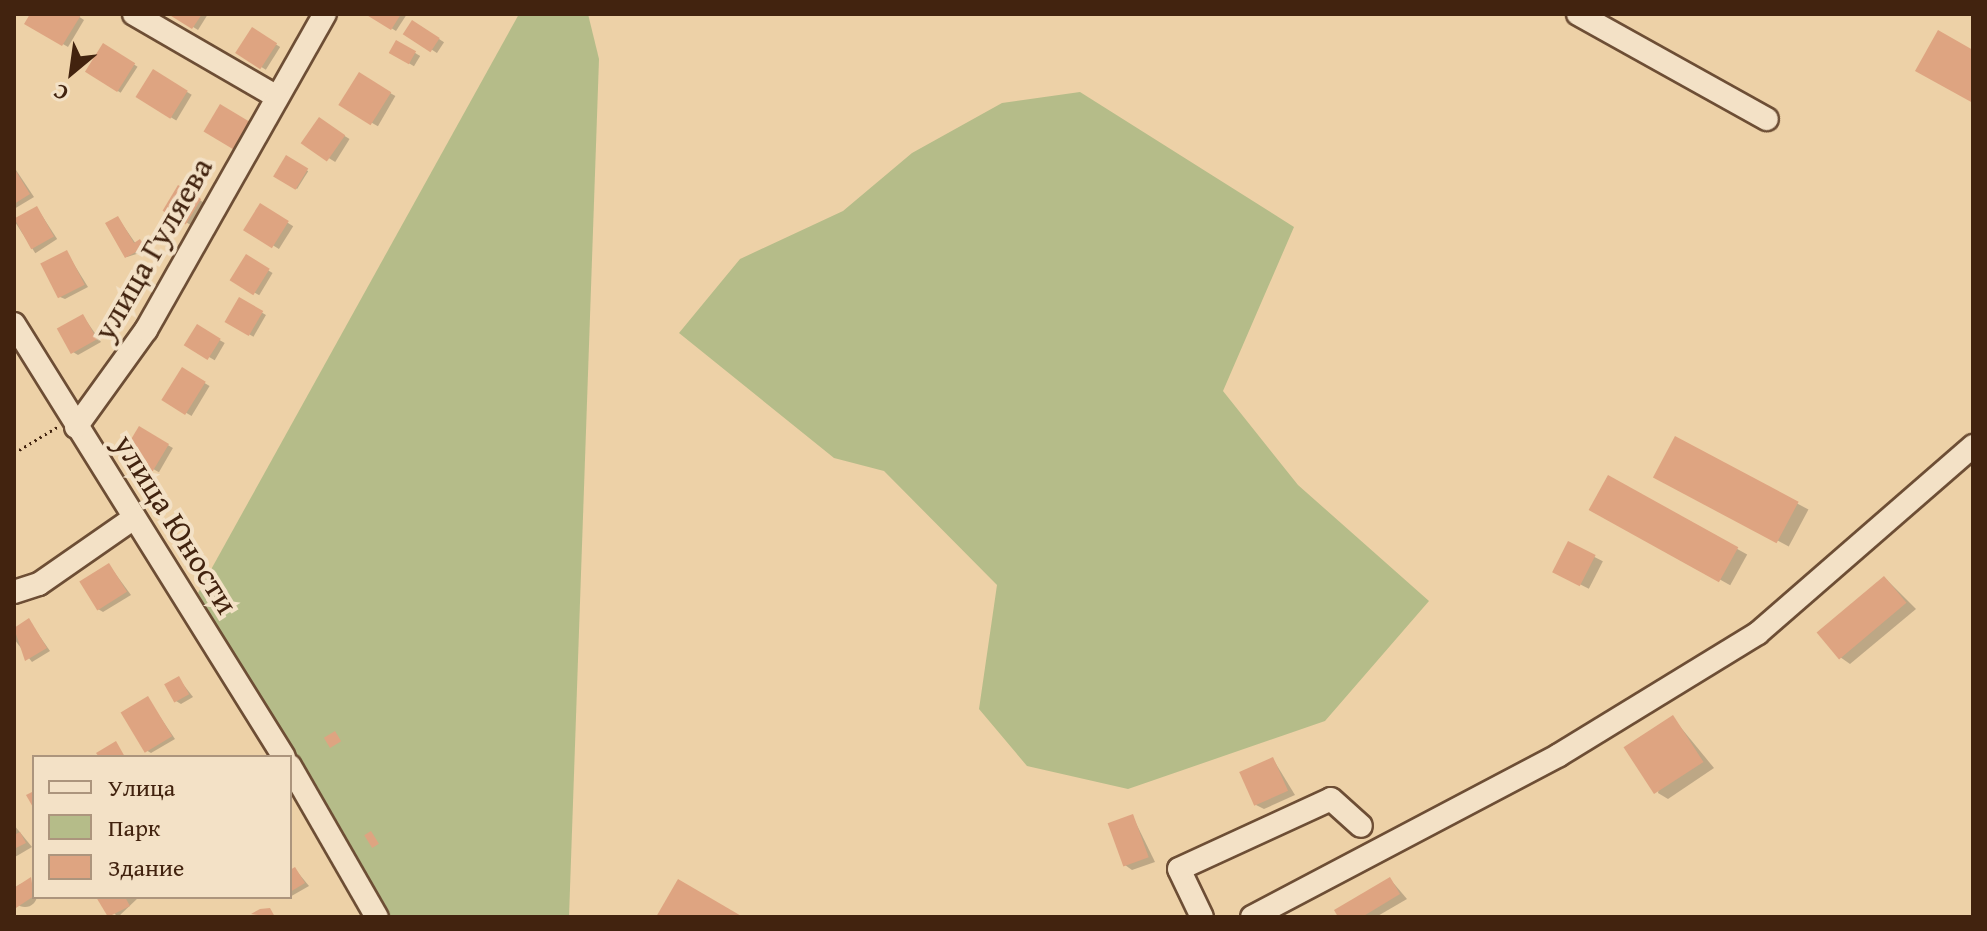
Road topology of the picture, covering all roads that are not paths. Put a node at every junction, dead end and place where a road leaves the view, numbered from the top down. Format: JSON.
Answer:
{"nodes":[{"id":1,"x":134,"y":14,"type":"edge"},
{"id":2,"x":325,"y":14,"type":"edge"},
{"id":3,"x":1578,"y":14,"type":"edge"},
{"id":4,"x":277,"y":97,"type":"junction"},
{"id":5,"x":1767,"y":119,"type":"dead end"},
{"id":6,"x":14,"y":324,"type":"edge"},
{"id":7,"x":73,"y":423,"type":"junction"},
{"id":8,"x":1969,"y":455,"type":"edge"},
{"id":9,"x":134,"y":518,"type":"junction"},
{"id":10,"x":14,"y":592,"type":"edge"},
{"id":11,"x":283,"y":755,"type":"edge"},
{"id":12,"x":292,"y":769,"type":"edge"},
{"id":13,"x":1361,"y":826,"type":"dead end"},
{"id":14,"x":377,"y":917,"type":"edge"},
{"id":15,"x":1202,"y":917,"type":"edge"},
{"id":16,"x":1252,"y":917,"type":"edge"}],
"edges":[{"from":1,"to":4,"type":"street"},
{"from":2,"to":4,"type":"street","name":"улица Гуляева"},
{"from":3,"to":5,"type":"street"},
{"from":4,"to":7,"type":"street","name":"улица Гуляева"},
{"from":6,"to":7,"type":"street","name":"улица Юности"},
{"from":7,"to":9,"type":"street","name":"улица Юности"},
{"from":8,"to":16,"type":"street"},
{"from":9,"to":10,"type":"street"},
{"from":9,"to":11,"type":"street","name":"улица Юности"},
{"from":12,"to":14,"type":"street"},
{"from":13,"to":15,"type":"street"}]}
